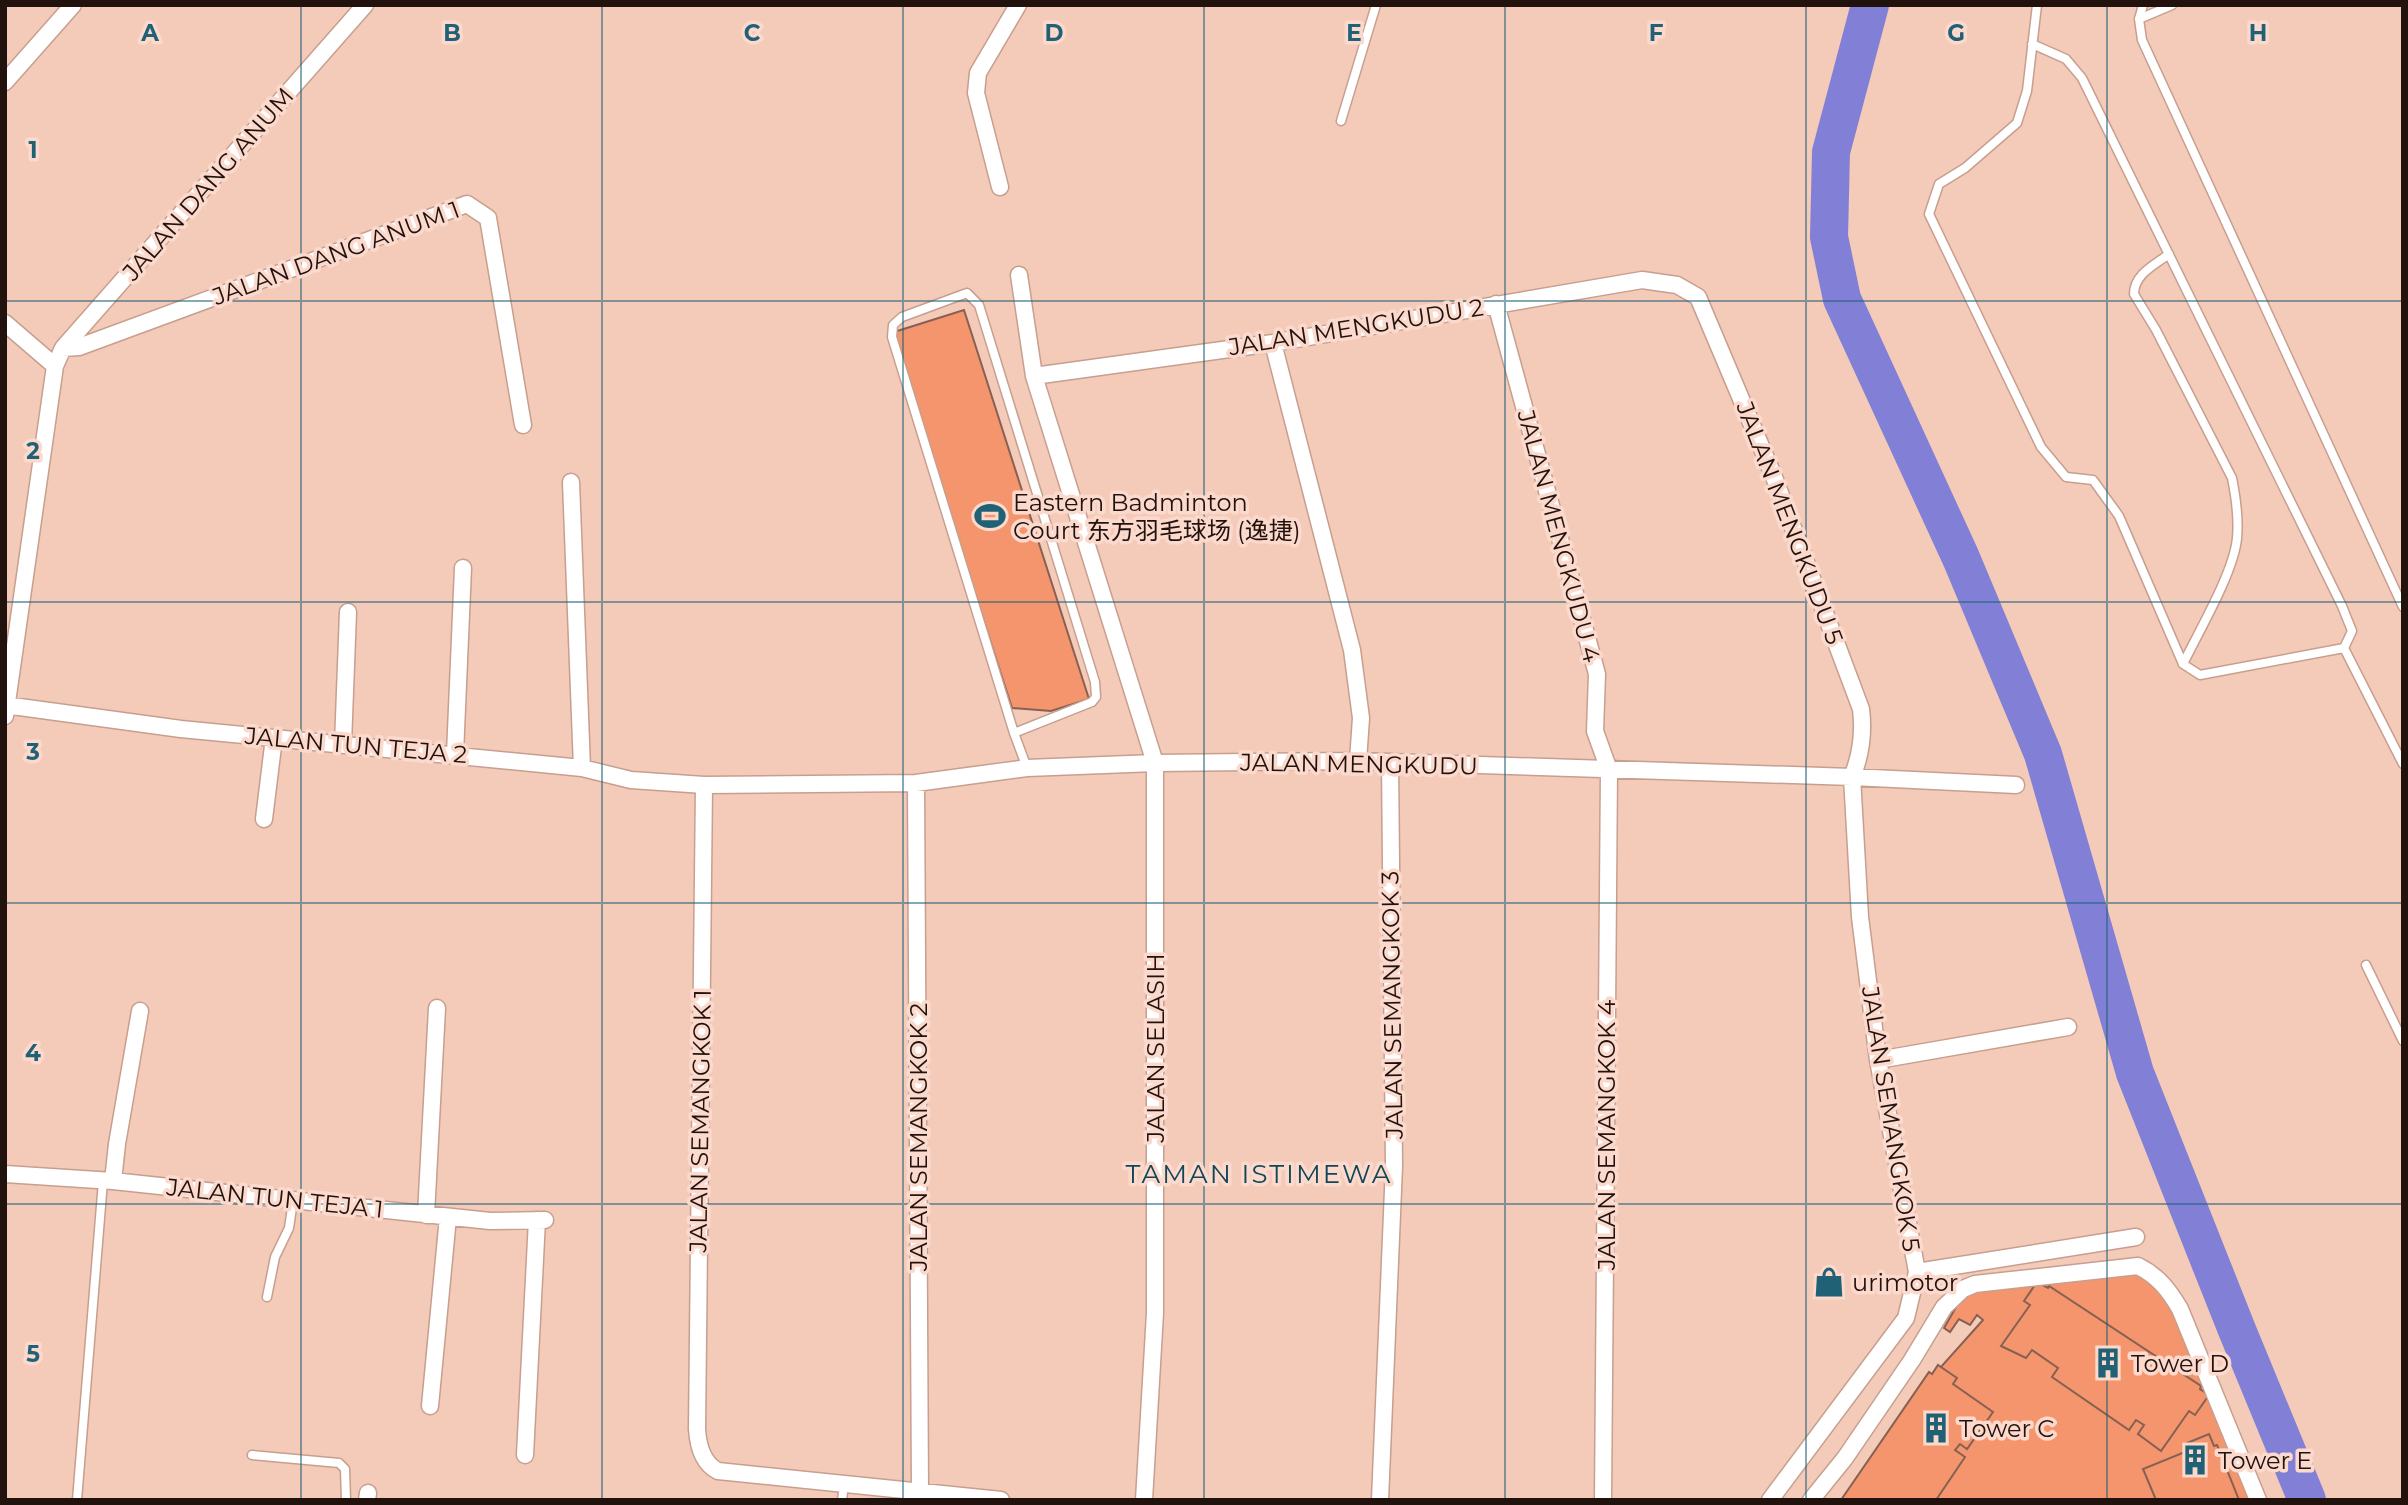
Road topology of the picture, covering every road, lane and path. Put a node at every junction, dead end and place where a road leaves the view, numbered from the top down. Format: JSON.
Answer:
{"nodes":[{"id":1,"x":74,"y":5,"type":"edge"},
{"id":2,"x":365,"y":5,"type":"edge"},
{"id":3,"x":1018,"y":5,"type":"edge"},
{"id":4,"x":1376,"y":5,"type":"edge"},
{"id":5,"x":2037,"y":5,"type":"edge"},
{"id":6,"x":2143,"y":5,"type":"edge"},
{"id":7,"x":2172,"y":5,"type":"edge"},
{"id":8,"x":2139,"y":19,"type":"junction"},
{"id":9,"x":2032,"y":44,"type":"junction"},
{"id":10,"x":5,"y":82,"type":"edge"},
{"id":11,"x":1341,"y":121,"type":"dead end"},
{"id":12,"x":1000,"y":187,"type":"dead end"},
{"id":13,"x":2169,"y":254,"type":"junction"},
{"id":14,"x":1019,"y":275,"type":"dead end"},
{"id":15,"x":1677,"y":285,"type":"joint"},
{"id":16,"x":1496,"y":304,"type":"junction"},
{"id":17,"x":5,"y":323,"type":"edge"},
{"id":18,"x":1273,"y":343,"type":"junction"},
{"id":19,"x":63,"y":348,"type":"junction"},
{"id":20,"x":55,"y":366,"type":"junction"},
{"id":21,"x":1034,"y":376,"type":"junction"},
{"id":22,"x":523,"y":425,"type":"dead end"},
{"id":23,"x":570,"y":482,"type":"dead end"},
{"id":24,"x":463,"y":568,"type":"dead end"},
{"id":25,"x":2403,"y":607,"type":"edge"},
{"id":26,"x":348,"y":612,"type":"dead end"},
{"id":27,"x":2344,"y":648,"type":"junction"},
{"id":28,"x":2183,"y":664,"type":"junction"},
{"id":29,"x":6,"y":709,"type":"edge"},
{"id":30,"x":1014,"y":733,"type":"junction"},
{"id":31,"x":274,"y":738,"type":"junction"},
{"id":32,"x":343,"y":744,"type":"junction"},
{"id":33,"x":455,"y":754,"type":"junction"},
{"id":34,"x":1359,"y":761,"type":"junction"},
{"id":35,"x":1390,"y":762,"type":"junction"},
{"id":36,"x":1155,"y":763,"type":"junction"},
{"id":37,"x":2403,"y":764,"type":"edge"},
{"id":38,"x":582,"y":768,"type":"junction"},
{"id":39,"x":1027,"y":768,"type":"junction"},
{"id":40,"x":1609,"y":769,"type":"junction"},
{"id":41,"x":1852,"y":777,"type":"junction"},
{"id":42,"x":916,"y":783,"type":"junction"},
{"id":43,"x":704,"y":785,"type":"junction"},
{"id":44,"x":2016,"y":785,"type":"dead end"},
{"id":45,"x":264,"y":819,"type":"dead end"},
{"id":46,"x":2366,"y":965,"type":"dead end"},
{"id":47,"x":437,"y":1008,"type":"dead end"},
{"id":48,"x":140,"y":1011,"type":"dead end"},
{"id":49,"x":2068,"y":1027,"type":"dead end"},
{"id":50,"x":2403,"y":1041,"type":"edge"},
{"id":51,"x":1878,"y":1060,"type":"junction"},
{"id":52,"x":5,"y":1174,"type":"edge"},
{"id":53,"x":108,"y":1181,"type":"junction"},
{"id":54,"x":293,"y":1200,"type":"junction"},
{"id":55,"x":426,"y":1214,"type":"junction"},
{"id":56,"x":448,"y":1217,"type":"junction"},
{"id":57,"x":2136,"y":1237,"type":"dead end"},
{"id":58,"x":1917,"y":1272,"type":"junction"},
{"id":59,"x":267,"y":1297,"type":"dead end"},
{"id":60,"x":430,"y":1406,"type":"dead end"},
{"id":61,"x":252,"y":1455,"type":"dead end"},
{"id":62,"x":525,"y":1455,"type":"dead end"},
{"id":63,"x":920,"y":1491,"type":"junction"},
{"id":64,"x":843,"y":1492,"type":"edge"},
{"id":65,"x":77,"y":1500,"type":"edge"},
{"id":66,"x":346,"y":1500,"type":"edge"},
{"id":67,"x":1001,"y":1500,"type":"edge"},
{"id":68,"x":1144,"y":1500,"type":"edge"},
{"id":69,"x":1381,"y":1500,"type":"edge"},
{"id":70,"x":1604,"y":1500,"type":"edge"},
{"id":71,"x":1770,"y":1500,"type":"edge"},
{"id":72,"x":1811,"y":1500,"type":"edge"},
{"id":73,"x":2258,"y":1500,"type":"edge"}],
"edges":[{"from":1,"to":10,"type":"street"},
{"from":2,"to":19,"type":"street","name":"JALAN DANG ANUM"},
{"from":3,"to":12,"type":"street"},
{"from":4,"to":11,"type":"lane"},
{"from":5,"to":9,"type":"lane"},
{"from":6,"to":8,"type":"lane"},
{"from":7,"to":8,"type":"lane"},
{"from":8,"to":25,"type":"lane"},
{"from":9,"to":13,"type":"lane"},
{"from":9,"to":28,"type":"lane"},
{"from":13,"to":27,"type":"lane"},
{"from":13,"to":28,"type":"lane"},
{"from":14,"to":21,"type":"street","name":"JALAN SELASIH"},
{"from":15,"to":16,"type":"street","name":"JALAN MENGKUDU 2"},
{"from":15,"to":41,"type":"street","name":"JALAN MENGKUDU 5"},
{"from":16,"to":18,"type":"street","name":"JALAN MENGKUDU 2"},
{"from":16,"to":40,"type":"street","name":"JALAN MENGKUDU 4"},
{"from":17,"to":20,"type":"street"},
{"from":18,"to":21,"type":"street","name":"JALAN MENGKUDU 2"},
{"from":18,"to":34,"type":"street"},
{"from":19,"to":20,"type":"street","name":"JALAN DANG ANUM"},
{"from":19,"to":22,"type":"street","name":"JALAN DANG ANUM 1"},
{"from":20,"to":29,"type":"street","name":"JALAN DANG ANUM"},
{"from":21,"to":36,"type":"street","name":"JALAN SELASIH"},
{"from":23,"to":38,"type":"street"},
{"from":24,"to":33,"type":"street"},
{"from":26,"to":32,"type":"street"},
{"from":27,"to":28,"type":"lane"},
{"from":27,"to":37,"type":"lane"},
{"from":29,"to":31,"type":"street","name":"JALAN TUN TEJA 2"},
{"from":30,"to":30,"type":"lane"},
{"from":30,"to":39,"type":"lane"},
{"from":31,"to":32,"type":"street","name":"JALAN TUN TEJA 2"},
{"from":31,"to":45,"type":"street"},
{"from":32,"to":33,"type":"street","name":"JALAN TUN TEJA 2"},
{"from":33,"to":38,"type":"street","name":"JALAN TUN TEJA 2"},
{"from":34,"to":35,"type":"street","name":"JALAN MENGKUDU"},
{"from":34,"to":36,"type":"street","name":"JALAN MENGKUDU"},
{"from":35,"to":40,"type":"street","name":"JALAN MENGKUDU"},
{"from":35,"to":69,"type":"street","name":"JALAN SEMANGKOK 3"},
{"from":36,"to":39,"type":"street","name":"JALAN MENGKUDU"},
{"from":36,"to":68,"type":"street","name":"JALAN SELASIH"},
{"from":38,"to":43,"type":"street","name":"JALAN TUN TEJA 2"},
{"from":39,"to":42,"type":"street","name":"JALAN MENGKUDU"},
{"from":40,"to":41,"type":"street","name":"JALAN MENGKUDU"},
{"from":40,"to":70,"type":"street","name":"JALAN SEMANGKOK 4"},
{"from":41,"to":44,"type":"street","name":"JALAN MENGKUDU"},
{"from":41,"to":51,"type":"street","name":"JALAN SEMANGKOK 5"},
{"from":42,"to":43,"type":"street","name":"JALAN MENGKUDU"},
{"from":42,"to":63,"type":"street","name":"JALAN SEMANGKOK 2"},
{"from":43,"to":64,"type":"street","name":"JALAN SEMANGKOK 1"},
{"from":46,"to":50,"type":"lane"},
{"from":47,"to":55,"type":"street"},
{"from":48,"to":53,"type":"street"},
{"from":49,"to":51,"type":"street"},
{"from":51,"to":58,"type":"street","name":"JALAN SEMANGKOK 5"},
{"from":52,"to":53,"type":"street","name":"JALAN TUN TEJA 1"},
{"from":53,"to":54,"type":"street","name":"JALAN TUN TEJA 1"},
{"from":53,"to":65,"type":"lane"},
{"from":54,"to":55,"type":"street","name":"JALAN TUN TEJA 1"},
{"from":54,"to":59,"type":"lane"},
{"from":55,"to":56,"type":"street","name":"JALAN TUN TEJA 1"},
{"from":56,"to":60,"type":"street"},
{"from":56,"to":62,"type":"street","name":"JALAN TUN TEJA 1"},
{"from":57,"to":58,"type":"street"},
{"from":58,"to":71,"type":"street","name":"JALAN SEMANGKOK 5"},
{"from":61,"to":66,"type":"lane"},
{"from":63,"to":64,"type":"street"},
{"from":63,"to":67,"type":"street"},
{"from":72,"to":73,"type":"street"}]}
